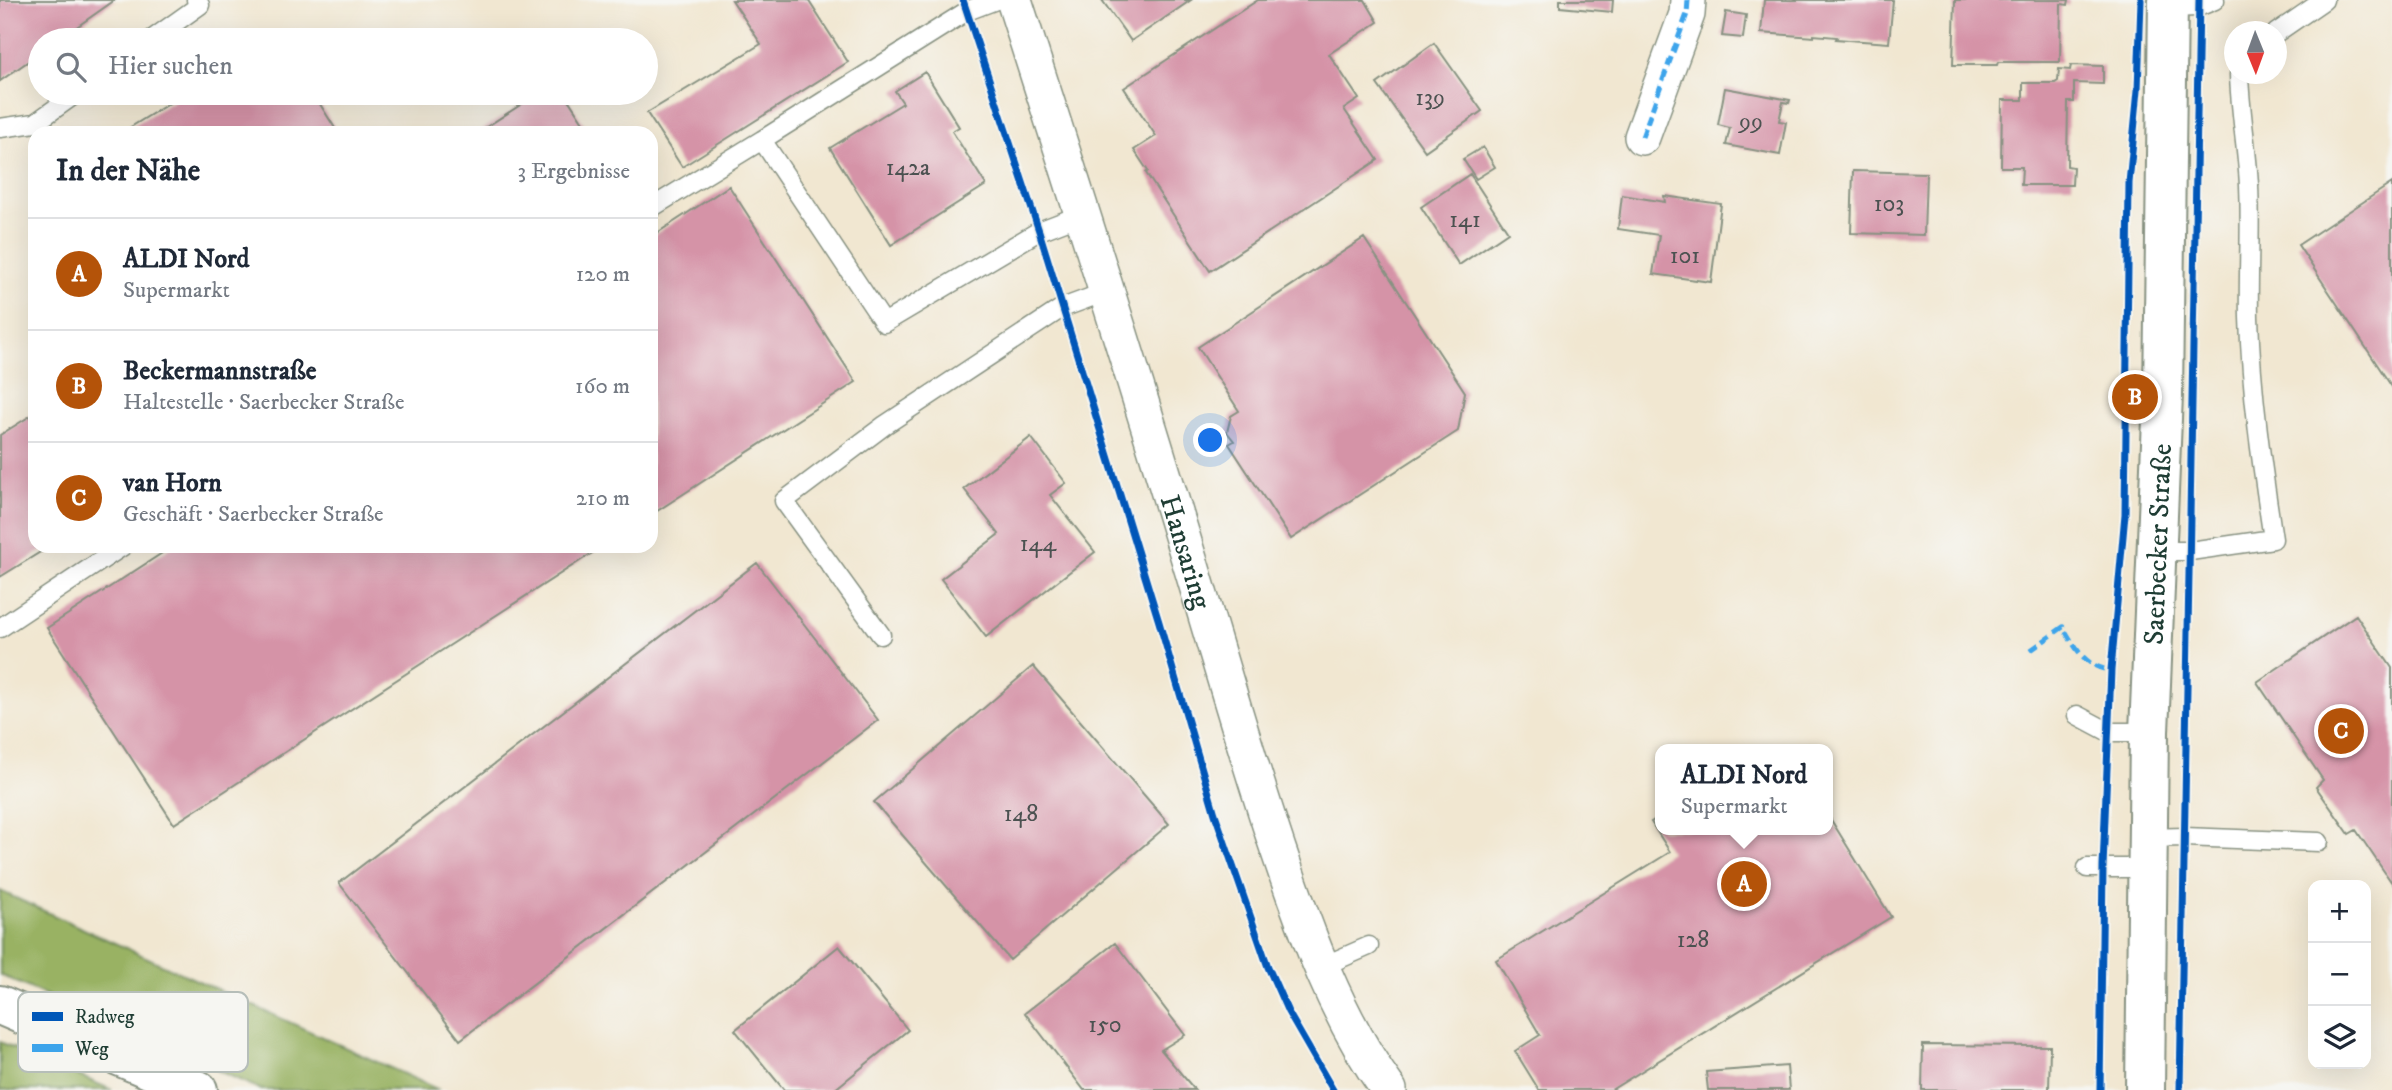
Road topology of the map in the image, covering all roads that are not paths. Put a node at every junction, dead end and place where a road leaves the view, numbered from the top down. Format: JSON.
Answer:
{"nodes":[{"id":1,"x":196,"y":0,"type":"edge"},
{"id":2,"x":996,"y":0,"type":"edge"},
{"id":3,"x":1014,"y":0,"type":"edge"},
{"id":4,"x":1688,"y":0,"type":"edge"},
{"id":5,"x":2215,"y":0,"type":"edge"},
{"id":6,"x":2324,"y":0,"type":"edge"},
{"id":7,"x":2168,"y":4,"type":"edge"},
{"id":8,"x":2287,"y":26,"type":"edge"},
{"id":9,"x":167,"y":28,"type":"edge"},
{"id":10,"x":2240,"y":84,"type":"edge"},
{"id":11,"x":60,"y":105,"type":"edge"},
{"id":12,"x":0,"y":128,"type":"edge"},
{"id":13,"x":1642,"y":137,"type":"dead end"},
{"id":14,"x":762,"y":140,"type":"junction"},
{"id":15,"x":658,"y":204,"type":"edge"},
{"id":16,"x":1083,"y":214,"type":"junction"},
{"id":17,"x":1108,"y":291,"type":"junction"},
{"id":18,"x":2157,"y":551,"type":"junction"},
{"id":19,"x":112,"y":553,"type":"edge"},
{"id":20,"x":0,"y":628,"type":"edge"},
{"id":21,"x":881,"y":635,"type":"dead end"},
{"id":22,"x":2077,"y":715,"type":"dead end"},
{"id":23,"x":2149,"y":732,"type":"junction"},
{"id":24,"x":2319,"y":842,"type":"dead end"},
{"id":25,"x":2148,"y":853,"type":"junction"},
{"id":26,"x":2087,"y":868,"type":"dead end"},
{"id":27,"x":1369,"y":946,"type":"dead end"},
{"id":28,"x":1321,"y":967,"type":"junction"},
{"id":29,"x":0,"y":1006,"type":"edge"},
{"id":30,"x":18,"y":1014,"type":"edge"},
{"id":31,"x":156,"y":1072,"type":"edge"},
{"id":32,"x":198,"y":1090,"type":"edge"},
{"id":33,"x":1390,"y":1090,"type":"edge"},
{"id":34,"x":2145,"y":1090,"type":"edge"}],
"edges":[{"from":1,"to":9,"type":"lane"},
{"from":2,"to":14,"type":"lane"},
{"from":3,"to":16,"type":"street","name":"Hansaring"},
{"from":4,"to":13,"type":"street"},
{"from":5,"to":7,"type":"lane"},
{"from":6,"to":8,"type":"lane"},
{"from":7,"to":18,"type":"street","name":"Saerbecker Straße"},
{"from":10,"to":18,"type":"lane"},
{"from":11,"to":12,"type":"lane"},
{"from":14,"to":15,"type":"lane"},
{"from":14,"to":16,"type":"lane"},
{"from":16,"to":17,"type":"street","name":"Hansaring"},
{"from":17,"to":21,"type":"lane"},
{"from":17,"to":28,"type":"street","name":"Hansaring"},
{"from":18,"to":23,"type":"street","name":"Saerbecker Straße"},
{"from":19,"to":20,"type":"lane"},
{"from":22,"to":23,"type":"lane"},
{"from":23,"to":25,"type":"street","name":"Saerbecker Straße"},
{"from":24,"to":25,"type":"lane"},
{"from":25,"to":26,"type":"lane"},
{"from":25,"to":34,"type":"street","name":"Saerbecker Straße"},
{"from":27,"to":28,"type":"lane"},
{"from":28,"to":33,"type":"street","name":"Hansaring"},
{"from":29,"to":30,"type":"street"},
{"from":31,"to":32,"type":"street"}]}
